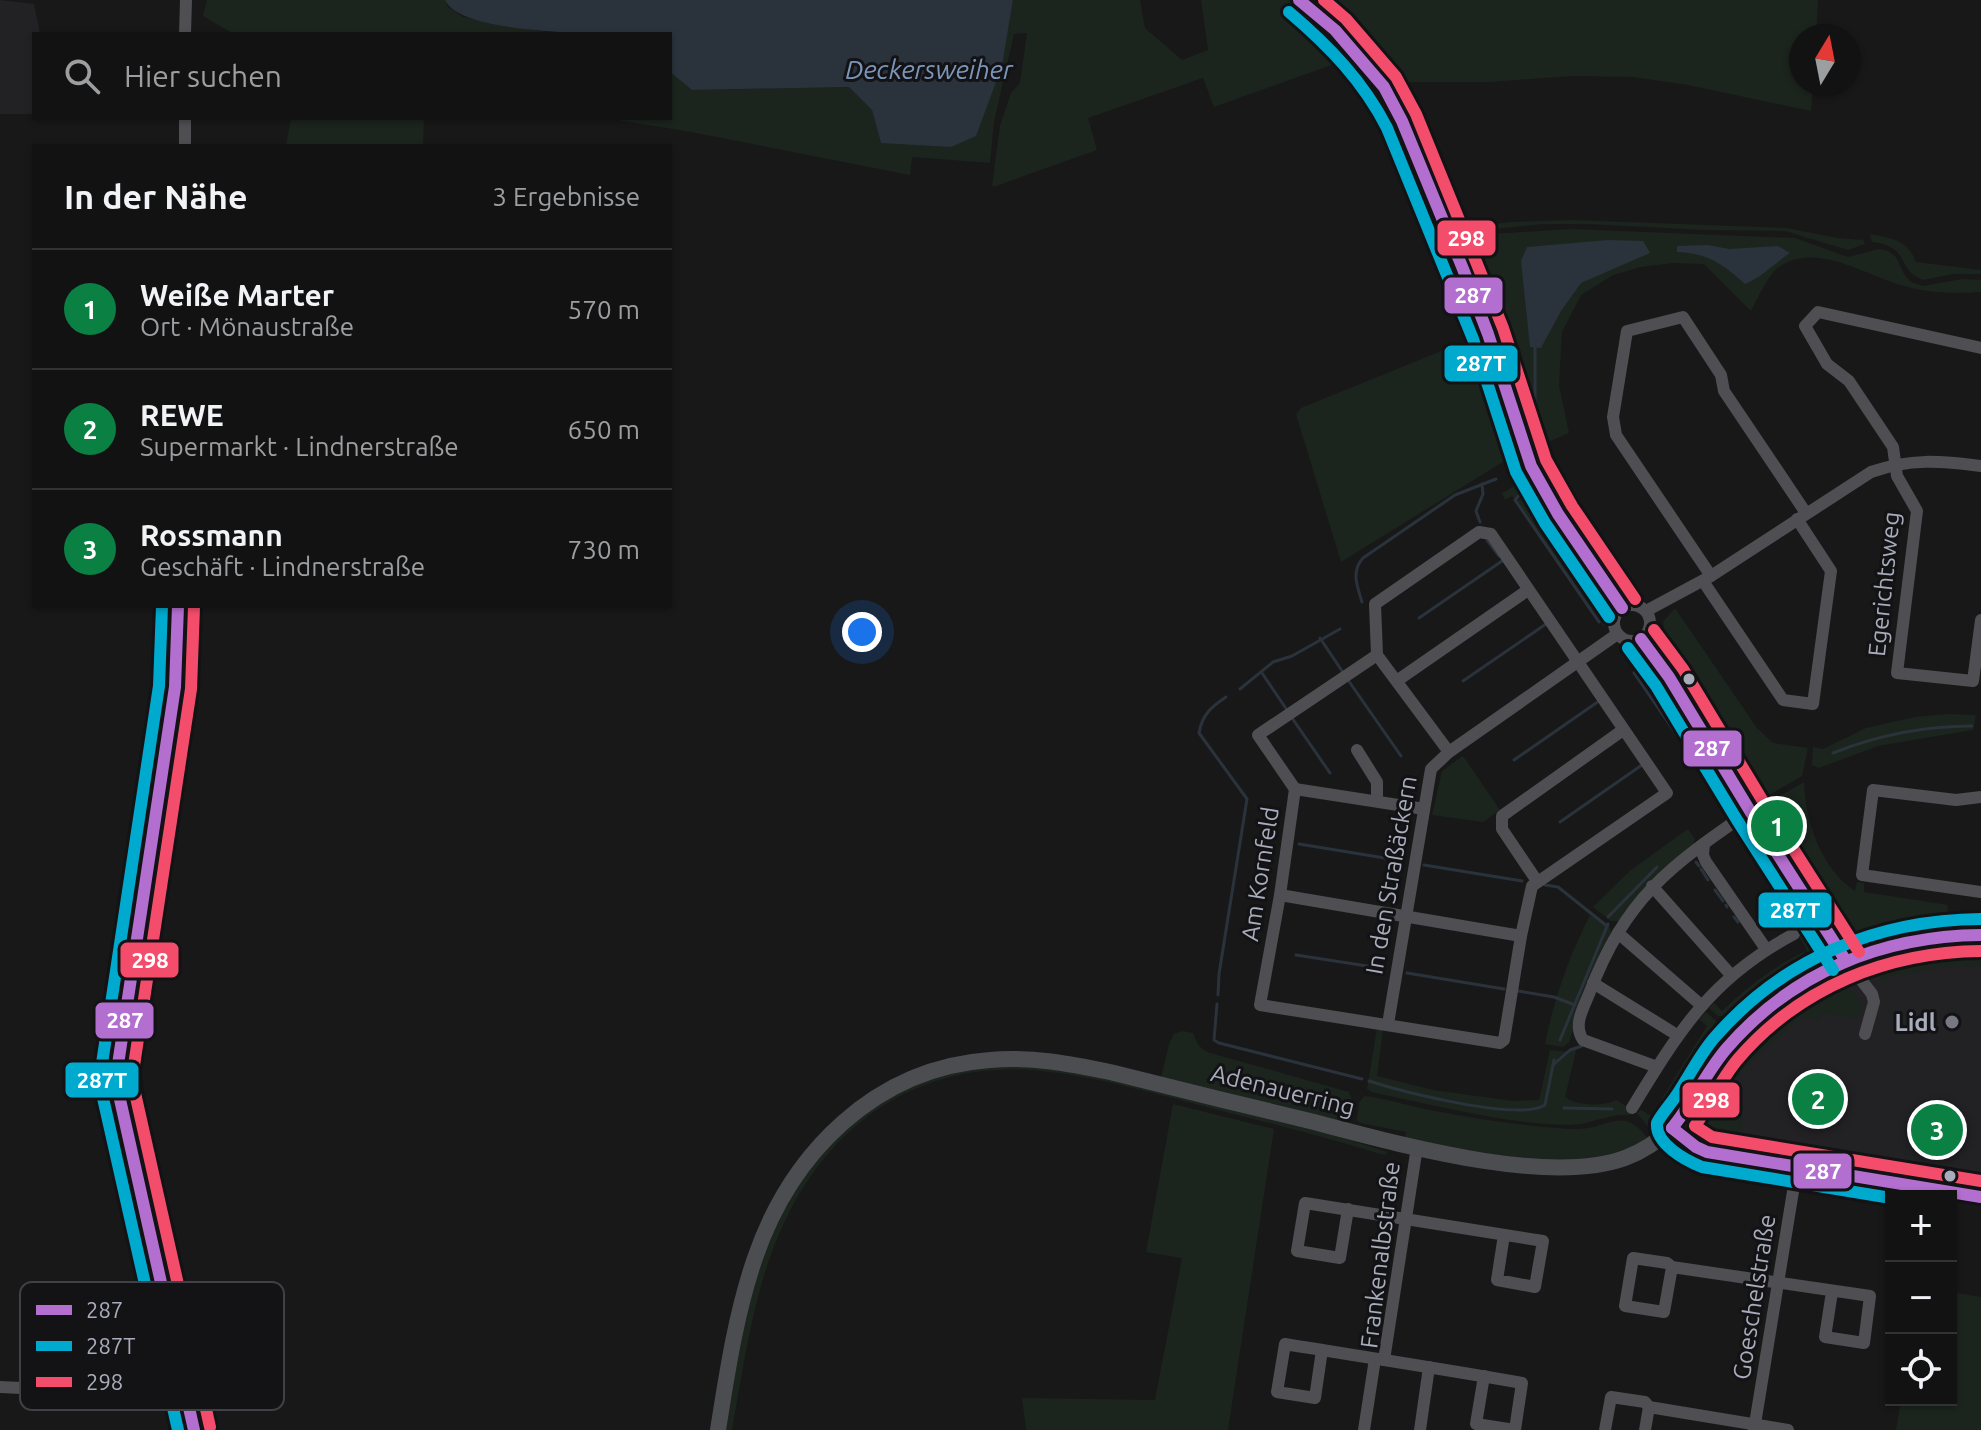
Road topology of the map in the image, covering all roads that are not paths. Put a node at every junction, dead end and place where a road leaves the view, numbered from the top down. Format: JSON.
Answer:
{"nodes":[{"id":1,"x":186,"y":0,"type":"edge"},
{"id":2,"x":1299,"y":0,"type":"edge"},
{"id":3,"x":185,"y":32,"type":"edge"},
{"id":4,"x":185,"y":120,"type":"edge"},
{"id":5,"x":185,"y":144,"type":"edge"},
{"id":6,"x":1981,"y":348,"type":"edge"},
{"id":7,"x":1895,"y":463,"type":"junction"},
{"id":8,"x":1981,"y":466,"type":"edge"},
{"id":9,"x":1801,"y":516,"type":"junction"},
{"id":10,"x":1707,"y":578,"type":"junction"},
{"id":11,"x":1528,"y":590,"type":"junction"},
{"id":12,"x":178,"y":608,"type":"edge"},
{"id":13,"x":1622,"y":608,"type":"junction"},
{"id":14,"x":1646,"y":611,"type":"junction"},
{"id":15,"x":1981,"y":620,"type":"edge"},
{"id":16,"x":1616,"y":635,"type":"junction"},
{"id":17,"x":1641,"y":639,"type":"junction"},
{"id":18,"x":1377,"y":655,"type":"junction"},
{"id":19,"x":1578,"y":660,"type":"junction"},
{"id":20,"x":1978,"y":670,"type":"edge"},
{"id":21,"x":1398,"y":680,"type":"junction"},
{"id":22,"x":1623,"y":730,"type":"junction"},
{"id":23,"x":1357,"y":750,"type":"dead end"},
{"id":24,"x":1449,"y":752,"type":"junction"},
{"id":25,"x":1295,"y":789,"type":"junction"},
{"id":26,"x":1981,"y":797,"type":"edge"},
{"id":27,"x":1377,"y":801,"type":"junction"},
{"id":28,"x":1424,"y":809,"type":"junction"},
{"id":29,"x":1750,"y":811,"type":"junction"},
{"id":30,"x":1704,"y":844,"type":"junction"},
{"id":31,"x":1537,"y":881,"type":"junction"},
{"id":32,"x":1652,"y":886,"type":"junction"},
{"id":33,"x":1981,"y":892,"type":"edge"},
{"id":34,"x":1280,"y":895,"type":"junction"},
{"id":35,"x":1406,"y":917,"type":"junction"},
{"id":36,"x":1618,"y":933,"type":"junction"},
{"id":37,"x":1794,"y":934,"type":"dead end"},
{"id":38,"x":1981,"y":935,"type":"edge"},
{"id":39,"x":1521,"y":936,"type":"junction"},
{"id":40,"x":1766,"y":949,"type":"junction"},
{"id":41,"x":1846,"y":961,"type":"junction"},
{"id":42,"x":1731,"y":975,"type":"junction"},
{"id":43,"x":1593,"y":983,"type":"junction"},
{"id":44,"x":1701,"y":1005,"type":"junction"},
{"id":45,"x":1388,"y":1024,"type":"junction"},
{"id":46,"x":1865,"y":1034,"type":"dead end"},
{"id":47,"x":1677,"y":1035,"type":"junction"},
{"id":48,"x":1657,"y":1067,"type":"junction"},
{"id":49,"x":1632,"y":1108,"type":"dead end"},
{"id":50,"x":1672,"y":1128,"type":"junction"},
{"id":51,"x":1417,"y":1147,"type":"junction"},
{"id":52,"x":1797,"y":1167,"type":"junction"},
{"id":53,"x":1981,"y":1197,"type":"edge"},
{"id":54,"x":1348,"y":1209,"type":"junction"},
{"id":55,"x":1405,"y":1219,"type":"junction"},
{"id":56,"x":1504,"y":1235,"type":"junction"},
{"id":57,"x":1672,"y":1267,"type":"junction"},
{"id":58,"x":161,"y":1282,"type":"edge"},
{"id":59,"x":1778,"y":1283,"type":"junction"},
{"id":60,"x":1832,"y":1292,"type":"junction"},
{"id":61,"x":1322,"y":1350,"type":"junction"},
{"id":62,"x":1380,"y":1359,"type":"junction"},
{"id":63,"x":1429,"y":1367,"type":"junction"},
{"id":64,"x":1484,"y":1376,"type":"junction"},
{"id":65,"x":0,"y":1387,"type":"edge"},
{"id":66,"x":20,"y":1388,"type":"edge"},
{"id":67,"x":1649,"y":1407,"type":"junction"},
{"id":68,"x":190,"y":1410,"type":"edge"},
{"id":69,"x":1703,"y":1416,"type":"junction"},
{"id":70,"x":1755,"y":1427,"type":"edge"},
{"id":71,"x":194,"y":1430,"type":"edge"},
{"id":72,"x":718,"y":1430,"type":"edge"},
{"id":73,"x":1364,"y":1430,"type":"edge"},
{"id":74,"x":1420,"y":1430,"type":"edge"},
{"id":75,"x":1515,"y":1430,"type":"edge"},
{"id":76,"x":1605,"y":1430,"type":"edge"},
{"id":77,"x":1645,"y":1430,"type":"edge"},
{"id":78,"x":1701,"y":1430,"type":"edge"},
{"id":79,"x":1788,"y":1430,"type":"edge"}],
"edges":[{"from":1,"to":3,"type":"street"},
{"from":2,"to":13,"type":"street"},
{"from":4,"to":5,"type":"street"},
{"from":6,"to":7,"type":"street"},
{"from":7,"to":8,"type":"street"},
{"from":7,"to":9,"type":"street"},
{"from":7,"to":20,"type":"street","name":"Egerichtsweg"},
{"from":9,"to":10,"type":"street"},
{"from":9,"to":10,"type":"street"},
{"from":9,"to":10,"type":"street"},
{"from":10,"to":14,"type":"street"},
{"from":11,"to":18,"type":"street"},
{"from":11,"to":19,"type":"street"},
{"from":11,"to":21,"type":"street"},
{"from":12,"to":58,"type":"street"},
{"from":13,"to":14,"type":"street"},
{"from":13,"to":16,"type":"street"},
{"from":14,"to":17,"type":"street"},
{"from":15,"to":20,"type":"street","name":"Egerichtsweg"},
{"from":16,"to":17,"type":"street"},
{"from":16,"to":19,"type":"street","name":"In den Straßäckern"},
{"from":17,"to":29,"type":"street"},
{"from":18,"to":21,"type":"street"},
{"from":18,"to":25,"type":"street","name":"Am Kornfeld"},
{"from":19,"to":22,"type":"street"},
{"from":19,"to":24,"type":"street","name":"In den Straßäckern"},
{"from":21,"to":24,"type":"street"},
{"from":22,"to":31,"type":"street"},
{"from":22,"to":31,"type":"street"},
{"from":23,"to":27,"type":"street"},
{"from":24,"to":28,"type":"street","name":"In den Straßäckern"},
{"from":25,"to":27,"type":"street"},
{"from":25,"to":34,"type":"street","name":"Am Kornfeld"},
{"from":26,"to":33,"type":"street"},
{"from":27,"to":28,"type":"street"},
{"from":28,"to":35,"type":"street","name":"In den Straßäckern"},
{"from":29,"to":30,"type":"street"},
{"from":29,"to":41,"type":"street"},
{"from":30,"to":32,"type":"street"},
{"from":30,"to":40,"type":"street"},
{"from":31,"to":39,"type":"street"},
{"from":32,"to":36,"type":"street"},
{"from":32,"to":42,"type":"street"},
{"from":34,"to":35,"type":"street"},
{"from":34,"to":45,"type":"street","name":"Am Kornfeld"},
{"from":35,"to":39,"type":"street"},
{"from":35,"to":45,"type":"street","name":"In den Straßäckern"},
{"from":36,"to":43,"type":"street"},
{"from":36,"to":44,"type":"street"},
{"from":37,"to":40,"type":"street"},
{"from":38,"to":41,"type":"main road","name":"Adenauerring"},
{"from":39,"to":45,"type":"street"},
{"from":40,"to":42,"type":"street"},
{"from":41,"to":46,"type":"street"},
{"from":41,"to":50,"type":"main road","name":"Adenauerring"},
{"from":42,"to":44,"type":"street"},
{"from":43,"to":47,"type":"street"},
{"from":43,"to":48,"type":"street"},
{"from":44,"to":47,"type":"street"},
{"from":47,"to":48,"type":"street"},
{"from":48,"to":49,"type":"street"},
{"from":50,"to":51,"type":"main road","name":"Adenauerring"},
{"from":50,"to":52,"type":"street"},
{"from":51,"to":55,"type":"street","name":"Frankenalbstraße"},
{"from":51,"to":72,"type":"main road","name":"Adenauerring"},
{"from":52,"to":53,"type":"street"},
{"from":52,"to":59,"type":"street","name":"Goeschelstraße"},
{"from":54,"to":54,"type":"street"},
{"from":54,"to":55,"type":"street"},
{"from":55,"to":56,"type":"street"},
{"from":55,"to":62,"type":"street","name":"Frankenalbstraße"},
{"from":56,"to":56,"type":"street"},
{"from":57,"to":57,"type":"street"},
{"from":57,"to":59,"type":"street"},
{"from":59,"to":60,"type":"street"},
{"from":59,"to":70,"type":"street","name":"Goeschelstraße"},
{"from":60,"to":60,"type":"street"},
{"from":61,"to":61,"type":"street"},
{"from":61,"to":62,"type":"street"},
{"from":62,"to":63,"type":"street","name":"Frankenalbstraße"},
{"from":62,"to":73,"type":"street","name":"Frankenalbstraße"},
{"from":63,"to":64,"type":"street","name":"Frankenalbstraße"},
{"from":63,"to":74,"type":"street"},
{"from":64,"to":75,"type":"street","name":"Frankenalbstraße"},
{"from":64,"to":75,"type":"street"},
{"from":65,"to":66,"type":"street"},
{"from":67,"to":69,"type":"street"},
{"from":67,"to":76,"type":"street"},
{"from":67,"to":77,"type":"street"},
{"from":68,"to":71,"type":"street"},
{"from":69,"to":70,"type":"street"},
{"from":69,"to":78,"type":"street"},
{"from":70,"to":79,"type":"street"}]}
